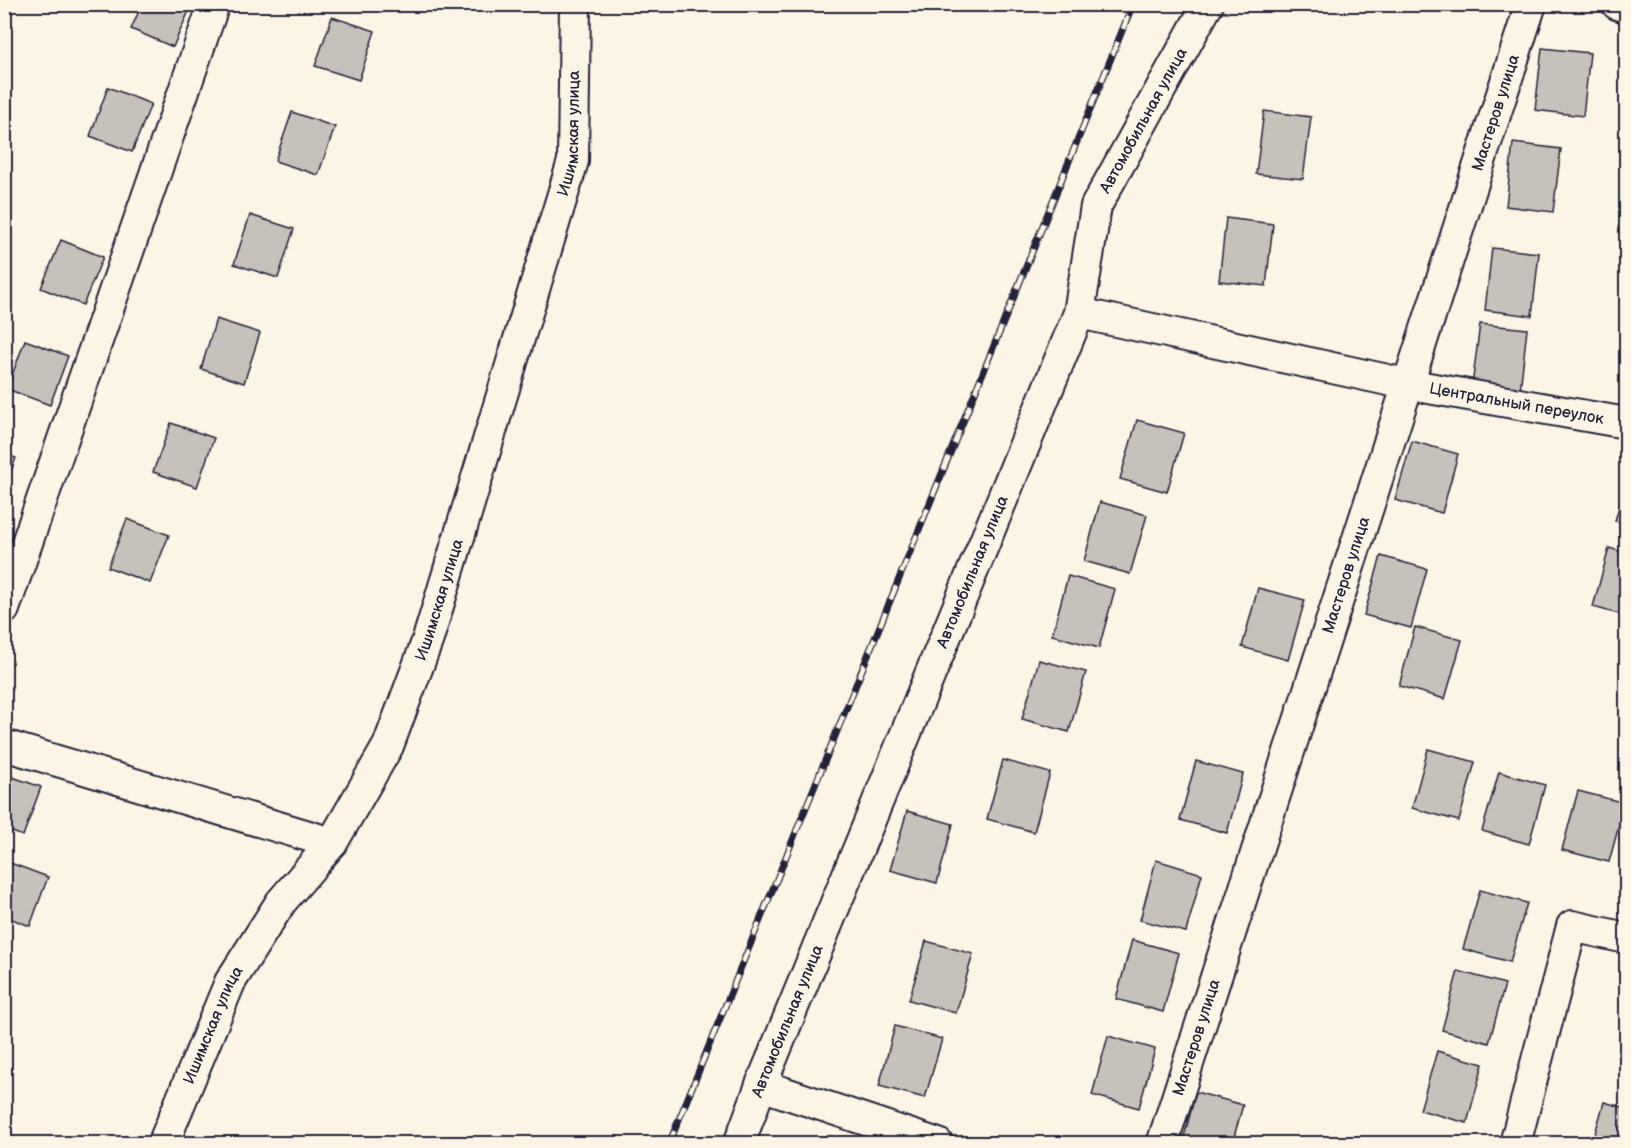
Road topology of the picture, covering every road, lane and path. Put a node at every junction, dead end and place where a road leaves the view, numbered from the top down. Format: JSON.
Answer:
{"nodes":[{"id":1,"x":214,"y":4,"type":"edge"},
{"id":2,"x":575,"y":4,"type":"edge"},
{"id":3,"x":1208,"y":4,"type":"edge"},
{"id":4,"x":1531,"y":4,"type":"edge"},
{"id":5,"x":1617,"y":4,"type":"edge"},
{"id":6,"x":1626,"y":7,"type":"edge"},
{"id":7,"x":1079,"y":313,"type":"junction"},
{"id":8,"x":1406,"y":384,"type":"junction"},
{"id":9,"x":1626,"y":423,"type":"edge"},
{"id":10,"x":4,"y":609,"type":"edge"},
{"id":11,"x":4,"y":745,"type":"edge"},
{"id":12,"x":332,"y":843,"type":"junction"},
{"id":13,"x":1626,"y":938,"type":"edge"},
{"id":14,"x":760,"y":1085,"type":"junction"},
{"id":15,"x":163,"y":1143,"type":"edge"},
{"id":16,"x":740,"y":1143,"type":"edge"},
{"id":17,"x":938,"y":1143,"type":"edge"},
{"id":18,"x":1162,"y":1143,"type":"edge"},
{"id":19,"x":1515,"y":1143,"type":"edge"}],
"edges":[{"from":1,"to":10,"type":"street"},
{"from":2,"to":12,"type":"street","name":"Ишимская улица"},
{"from":3,"to":7,"type":"street","name":"Автомобильная улица"},
{"from":4,"to":8,"type":"street","name":"Мастеров улица"},
{"from":5,"to":6,"type":"street"},
{"from":7,"to":8,"type":"street","name":"Центральный переулок"},
{"from":7,"to":14,"type":"street","name":"Автомобильная улица"},
{"from":8,"to":9,"type":"street","name":"Центральный переулок"},
{"from":8,"to":18,"type":"street","name":"Мастеров улица"},
{"from":11,"to":12,"type":"street"},
{"from":12,"to":15,"type":"street","name":"Ишимская улица"},
{"from":13,"to":19,"type":"street"},
{"from":14,"to":16,"type":"street","name":"Автомобильная улица"},
{"from":14,"to":17,"type":"street"}]}
